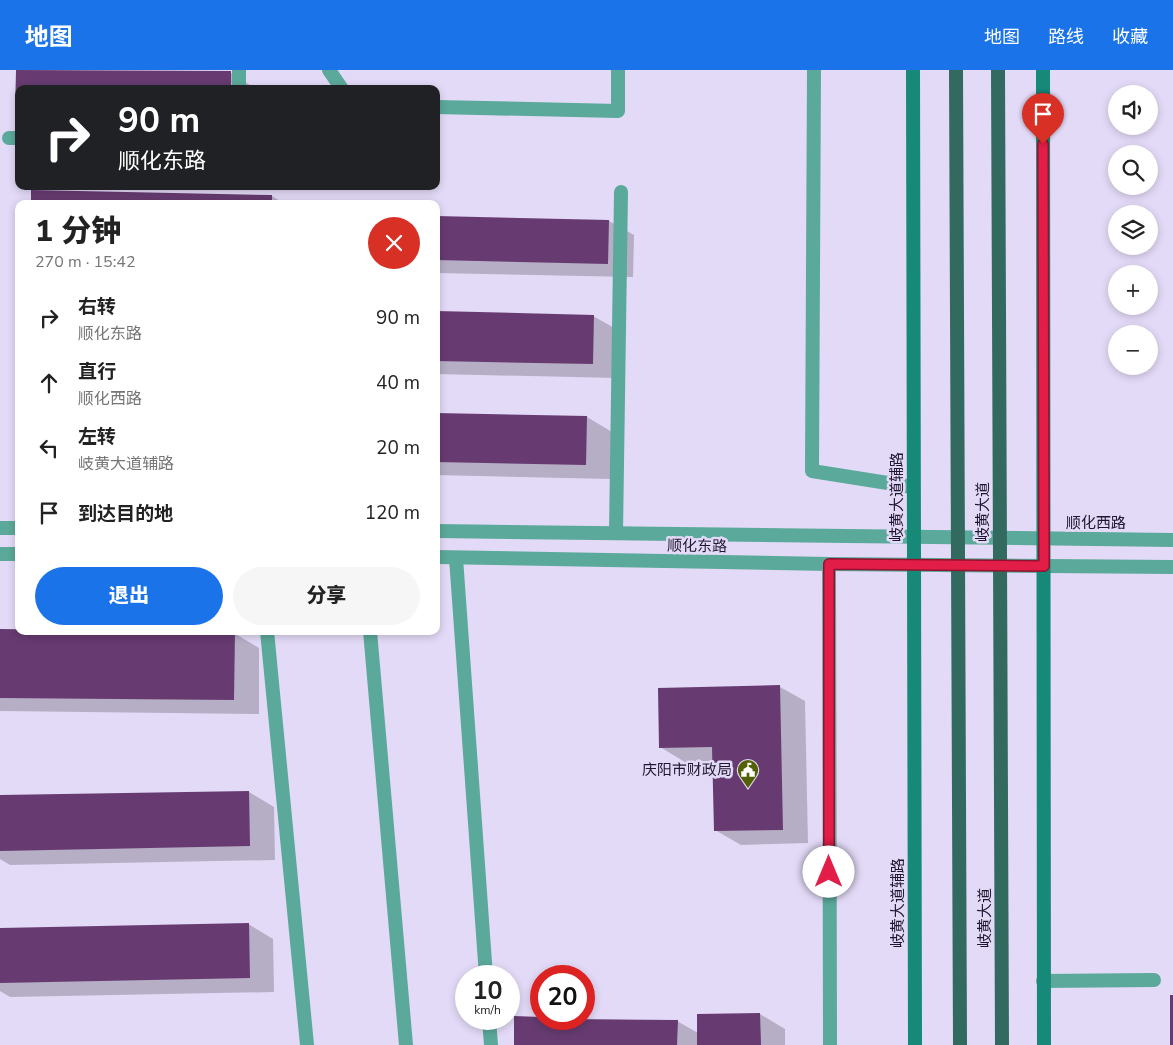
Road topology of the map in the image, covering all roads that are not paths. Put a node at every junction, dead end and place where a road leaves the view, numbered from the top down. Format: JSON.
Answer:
{"nodes":[{"id":1,"x":239,"y":70,"type":"edge"},
{"id":2,"x":329,"y":70,"type":"edge"},
{"id":3,"x":618,"y":70,"type":"edge"},
{"id":4,"x":814,"y":70,"type":"edge"},
{"id":5,"x":912,"y":70,"type":"edge"},
{"id":6,"x":956,"y":70,"type":"edge"},
{"id":7,"x":998,"y":70,"type":"edge"},
{"id":8,"x":1043,"y":70,"type":"edge"},
{"id":9,"x":240,"y":85,"type":"edge"},
{"id":10,"x":339,"y":85,"type":"edge"},
{"id":11,"x":440,"y":106,"type":"edge"},
{"id":12,"x":620,"y":192,"type":"dead end"},
{"id":13,"x":913,"y":487,"type":"junction"},
{"id":14,"x":0,"y":528,"type":"edge"},
{"id":15,"x":15,"y":528,"type":"edge"},
{"id":16,"x":440,"y":531,"type":"edge"},
{"id":17,"x":616,"y":533,"type":"junction"},
{"id":18,"x":913,"y":538,"type":"junction"},
{"id":19,"x":958,"y":538,"type":"junction"},
{"id":20,"x":999,"y":538,"type":"junction"},
{"id":21,"x":1043,"y":539,"type":"junction"},
{"id":22,"x":1173,"y":540,"type":"edge"},
{"id":23,"x":0,"y":554,"type":"edge"},
{"id":24,"x":15,"y":554,"type":"edge"},
{"id":25,"x":440,"y":557,"type":"edge"},
{"id":26,"x":456,"y":558,"type":"junction"},
{"id":27,"x":829,"y":564,"type":"junction"},
{"id":28,"x":913,"y":565,"type":"junction"},
{"id":29,"x":958,"y":565,"type":"junction"},
{"id":30,"x":999,"y":565,"type":"junction"},
{"id":31,"x":1044,"y":566,"type":"junction"},
{"id":32,"x":1173,"y":567,"type":"edge"},
{"id":33,"x":267,"y":635,"type":"edge"},
{"id":34,"x":370,"y":635,"type":"edge"},
{"id":35,"x":485,"y":965,"type":"edge"},
{"id":36,"x":1154,"y":980,"type":"dead end"},
{"id":37,"x":1044,"y":981,"type":"junction"},
{"id":38,"x":490,"y":1030,"type":"edge"},
{"id":39,"x":307,"y":1045,"type":"edge"},
{"id":40,"x":406,"y":1045,"type":"edge"},
{"id":41,"x":491,"y":1045,"type":"edge"},
{"id":42,"x":830,"y":1045,"type":"edge"},
{"id":43,"x":915,"y":1045,"type":"edge"},
{"id":44,"x":960,"y":1045,"type":"edge"},
{"id":45,"x":1002,"y":1045,"type":"edge"},
{"id":46,"x":1044,"y":1045,"type":"edge"}],
"edges":[{"from":1,"to":9,"type":"street"},
{"from":2,"to":10,"type":"street"},
{"from":3,"to":11,"type":"street"},
{"from":4,"to":13,"type":"street"},
{"from":5,"to":13,"type":"main road","name":"岐黄大道辅路"},
{"from":6,"to":19,"type":"main road","name":"岐黄大道"},
{"from":7,"to":20,"type":"main road","name":"岐黄大道"},
{"from":8,"to":21,"type":"main road"},
{"from":12,"to":17,"type":"street"},
{"from":13,"to":18,"type":"main road","name":"岐黄大道辅路"},
{"from":14,"to":15,"type":"street"},
{"from":16,"to":17,"type":"street","name":"顺化东路"},
{"from":17,"to":18,"type":"street","name":"顺化东路"},
{"from":18,"to":19,"type":"street","name":"顺化东路"},
{"from":18,"to":28,"type":"main road","name":"岐黄大道辅路"},
{"from":19,"to":20,"type":"street","name":"顺化西路"},
{"from":19,"to":29,"type":"main road","name":"岐黄大道"},
{"from":20,"to":21,"type":"street","name":"顺化西路"},
{"from":20,"to":30,"type":"main road","name":"岐黄大道"},
{"from":21,"to":22,"type":"street","name":"顺化西路"},
{"from":21,"to":31,"type":"main road"},
{"from":23,"to":24,"type":"street"},
{"from":25,"to":26,"type":"street","name":"顺化东路"},
{"from":26,"to":27,"type":"street","name":"顺化东路"},
{"from":26,"to":35,"type":"street"},
{"from":27,"to":28,"type":"street","name":"顺化东路"},
{"from":27,"to":42,"type":"street"},
{"from":28,"to":29,"type":"street","name":"顺化东路"},
{"from":28,"to":43,"type":"main road","name":"岐黄大道辅路"},
{"from":29,"to":30,"type":"street"},
{"from":29,"to":44,"type":"main road","name":"岐黄大道"},
{"from":30,"to":31,"type":"street"},
{"from":30,"to":45,"type":"main road","name":"岐黄大道"},
{"from":31,"to":32,"type":"street"},
{"from":31,"to":37,"type":"main road"},
{"from":33,"to":39,"type":"street"},
{"from":34,"to":40,"type":"street"},
{"from":36,"to":37,"type":"street"},
{"from":37,"to":46,"type":"main road"},
{"from":38,"to":41,"type":"street"}]}
